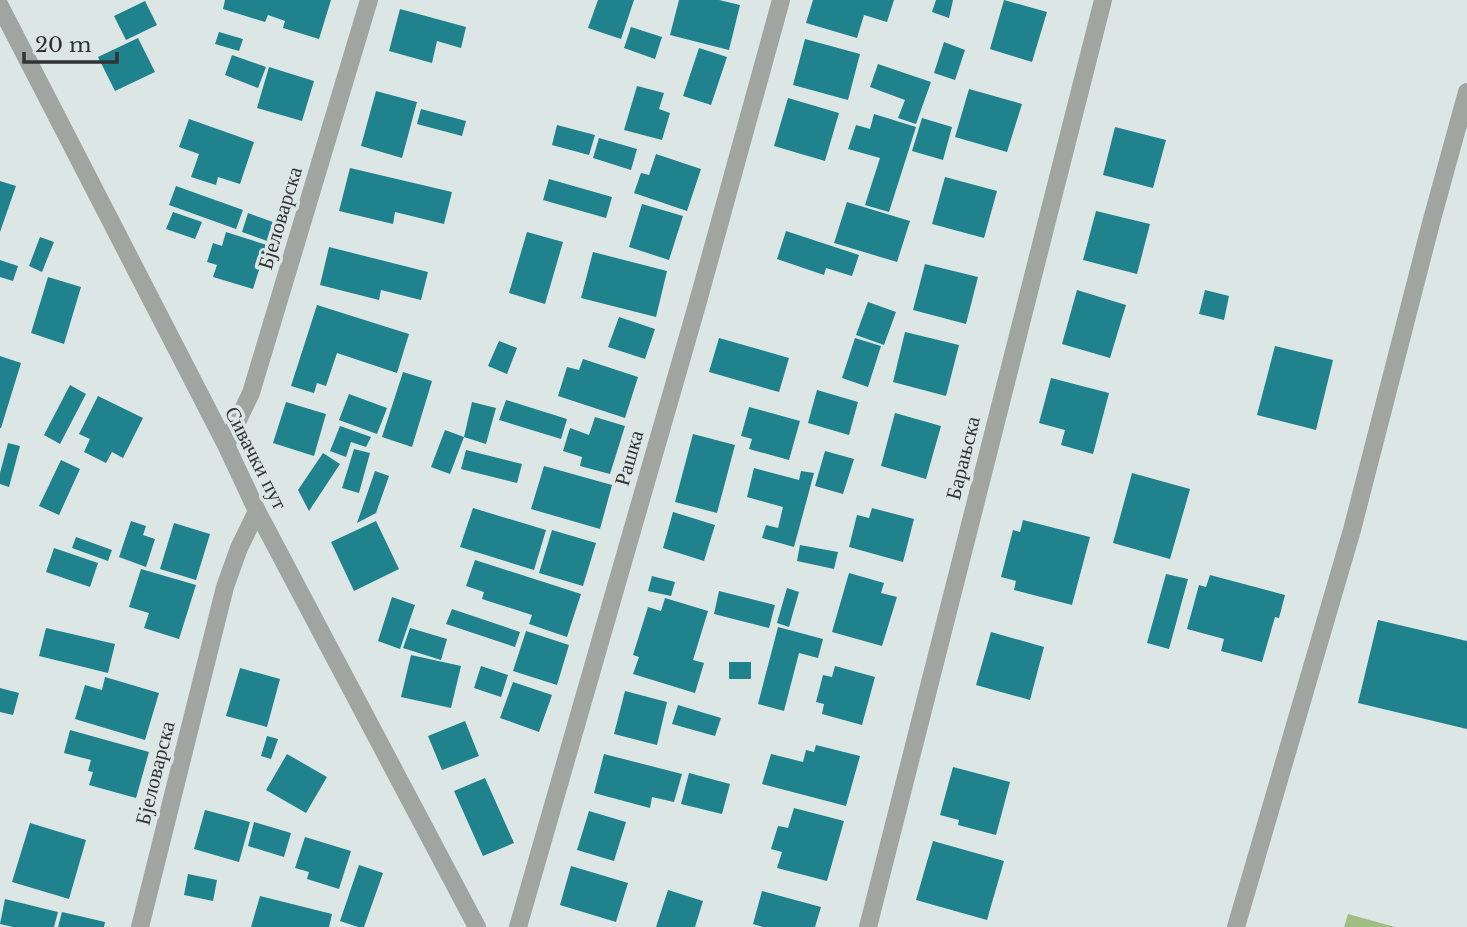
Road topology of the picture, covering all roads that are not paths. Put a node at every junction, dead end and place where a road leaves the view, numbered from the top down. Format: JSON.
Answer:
{"nodes":[{"id":1,"x":369,"y":0,"type":"edge"},
{"id":2,"x":781,"y":0,"type":"edge"},
{"id":3,"x":1102,"y":0,"type":"edge"},
{"id":4,"x":0,"y":6,"type":"edge"},
{"id":5,"x":1467,"y":92,"type":"edge"},
{"id":6,"x":226,"y":445,"type":"junction"},
{"id":7,"x":257,"y":512,"type":"junction"},
{"id":8,"x":140,"y":927,"type":"edge"},
{"id":9,"x":477,"y":927,"type":"edge"},
{"id":10,"x":518,"y":927,"type":"edge"},
{"id":11,"x":868,"y":927,"type":"edge"},
{"id":12,"x":1236,"y":927,"type":"edge"}],
"edges":[{"from":1,"to":6,"type":"street","name":"Бјеловарска"},
{"from":2,"to":10,"type":"street","name":"Рашка"},
{"from":3,"to":11,"type":"street","name":"Барањска"},
{"from":4,"to":6,"type":"street","name":"Сивачки пут"},
{"from":5,"to":12,"type":"street"},
{"from":6,"to":7,"type":"street","name":"Сивачки пут"},
{"from":7,"to":8,"type":"street","name":"Бјеловарска"},
{"from":7,"to":9,"type":"street","name":"Сивачки пут"}]}
